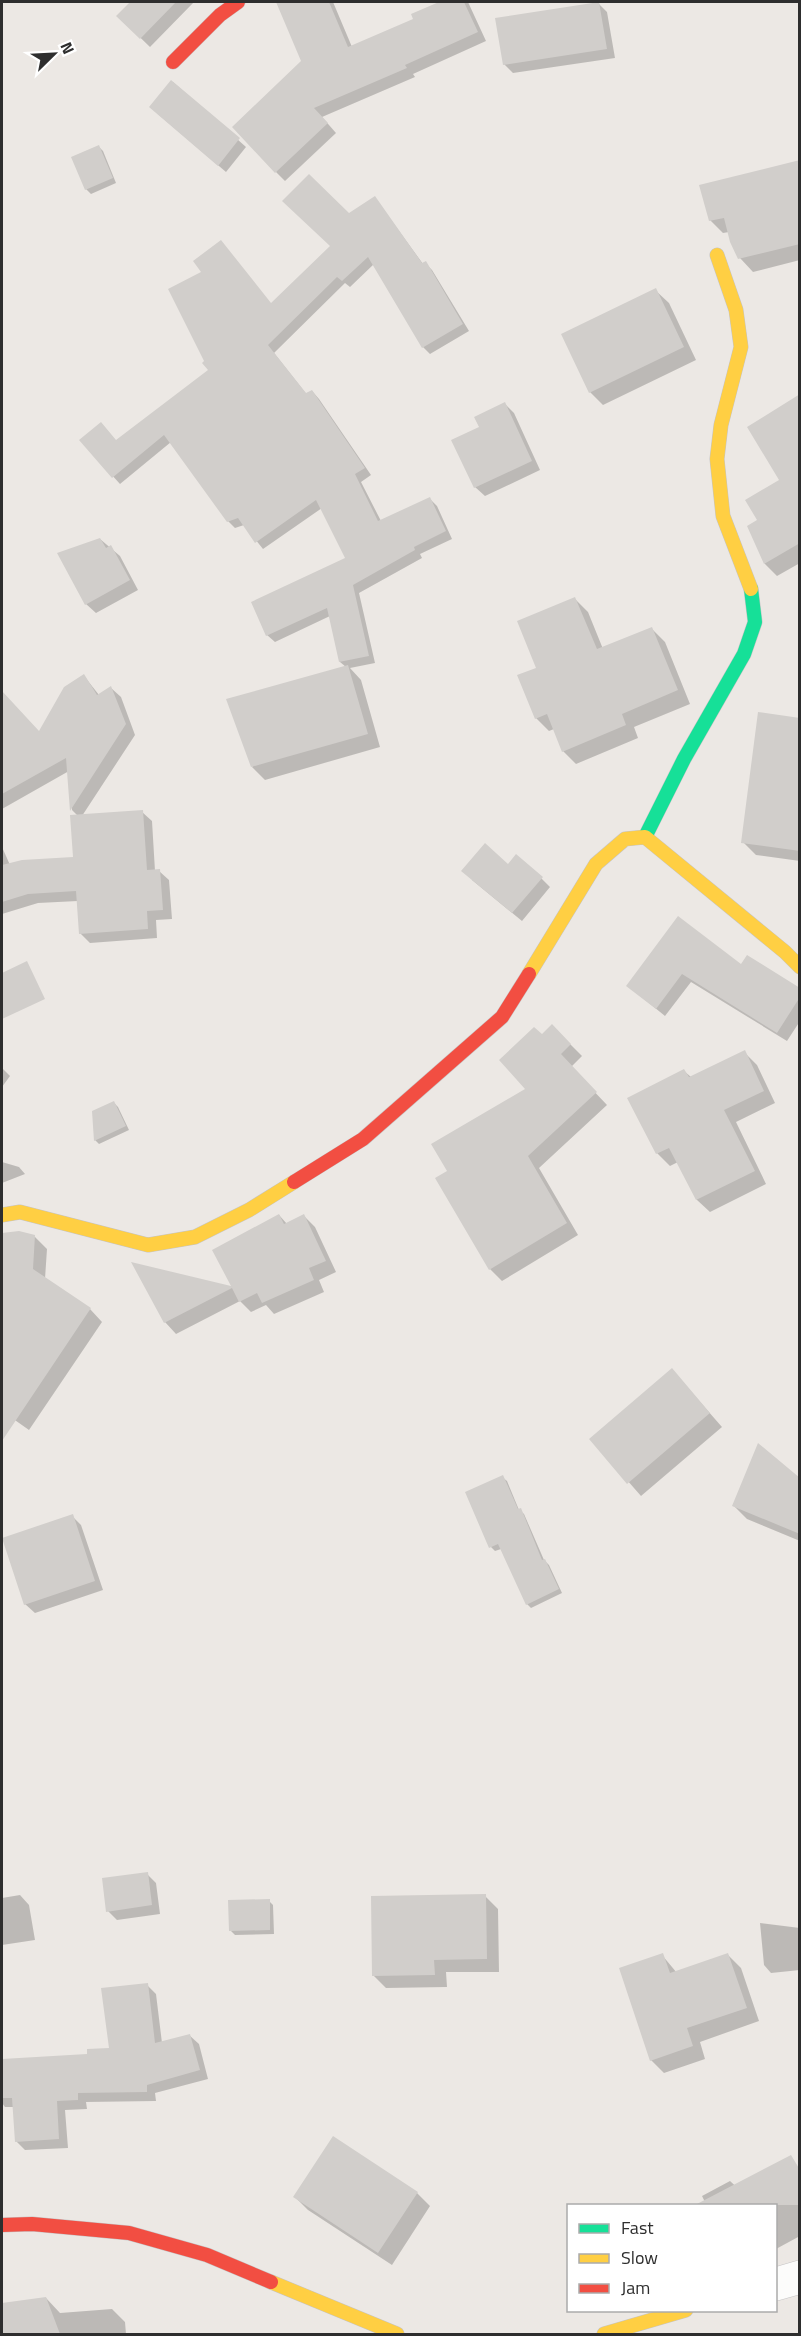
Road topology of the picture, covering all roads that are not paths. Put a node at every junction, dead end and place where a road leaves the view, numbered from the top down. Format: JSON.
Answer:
{"nodes":[{"id":1,"x":238,"y":2,"type":"edge"},
{"id":2,"x":173,"y":62,"type":"dead end"},
{"id":3,"x":717,"y":255,"type":"dead end"},
{"id":4,"x":645,"y":837,"type":"junction"},
{"id":5,"x":800,"y":967,"type":"edge"},
{"id":6,"x":2,"y":1215,"type":"edge"},
{"id":7,"x":2,"y":2225,"type":"edge"},
{"id":8,"x":800,"y":2277,"type":"edge"},
{"id":9,"x":777,"y":2284,"type":"edge"},
{"id":10,"x":679,"y":2312,"type":"edge"},
{"id":11,"x":397,"y":2334,"type":"edge"},
{"id":12,"x":604,"y":2334,"type":"edge"}],
"edges":[{"from":1,"to":2,"type":"street"},
{"from":3,"to":4,"type":"street"},
{"from":4,"to":5,"type":"street"},
{"from":4,"to":6,"type":"street"},
{"from":7,"to":11,"type":"street"},
{"from":8,"to":9,"type":"street"},
{"from":10,"to":12,"type":"street"}]}
